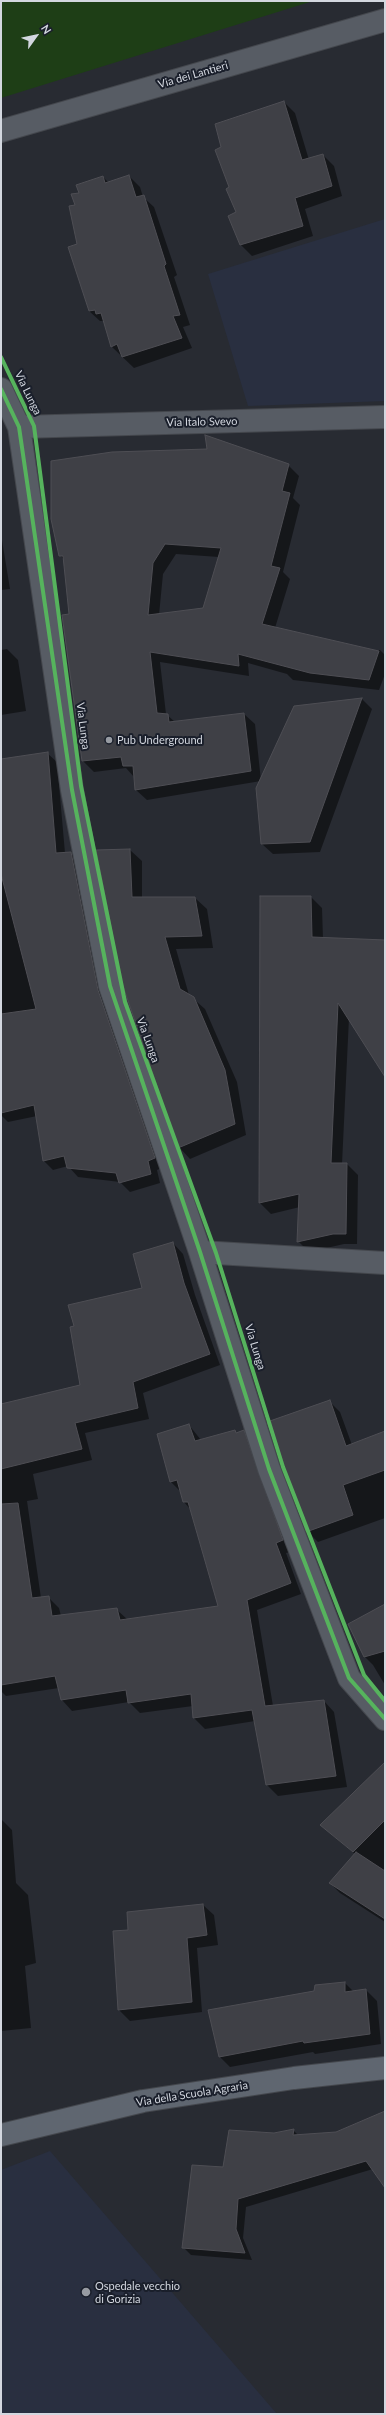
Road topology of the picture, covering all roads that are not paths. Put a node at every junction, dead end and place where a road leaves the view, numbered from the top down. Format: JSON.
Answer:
{"nodes":[{"id":1,"x":385,"y":20,"type":"edge"},
{"id":2,"x":1,"y":131,"type":"edge"},
{"id":3,"x":1,"y":389,"type":"edge"},
{"id":4,"x":385,"y":417,"type":"edge"},
{"id":5,"x":19,"y":427,"type":"junction"},
{"id":6,"x":200,"y":1252,"type":"junction"},
{"id":7,"x":385,"y":1263,"type":"edge"},
{"id":8,"x":385,"y":1719,"type":"edge"},
{"id":9,"x":385,"y":2068,"type":"edge"},
{"id":10,"x":1,"y":2135,"type":"edge"}],
"edges":[{"from":1,"to":2,"type":"street","name":"Via dei Lantieri"},
{"from":3,"to":5,"type":"street","name":"Via Lunga"},
{"from":4,"to":5,"type":"street","name":"Via Italo Svevo"},
{"from":5,"to":6,"type":"street","name":"Via Lunga"},
{"from":6,"to":7,"type":"street"},
{"from":6,"to":8,"type":"street","name":"Via Lunga"},
{"from":9,"to":10,"type":"main road","name":"Via della Scuola Agraria"}]}
